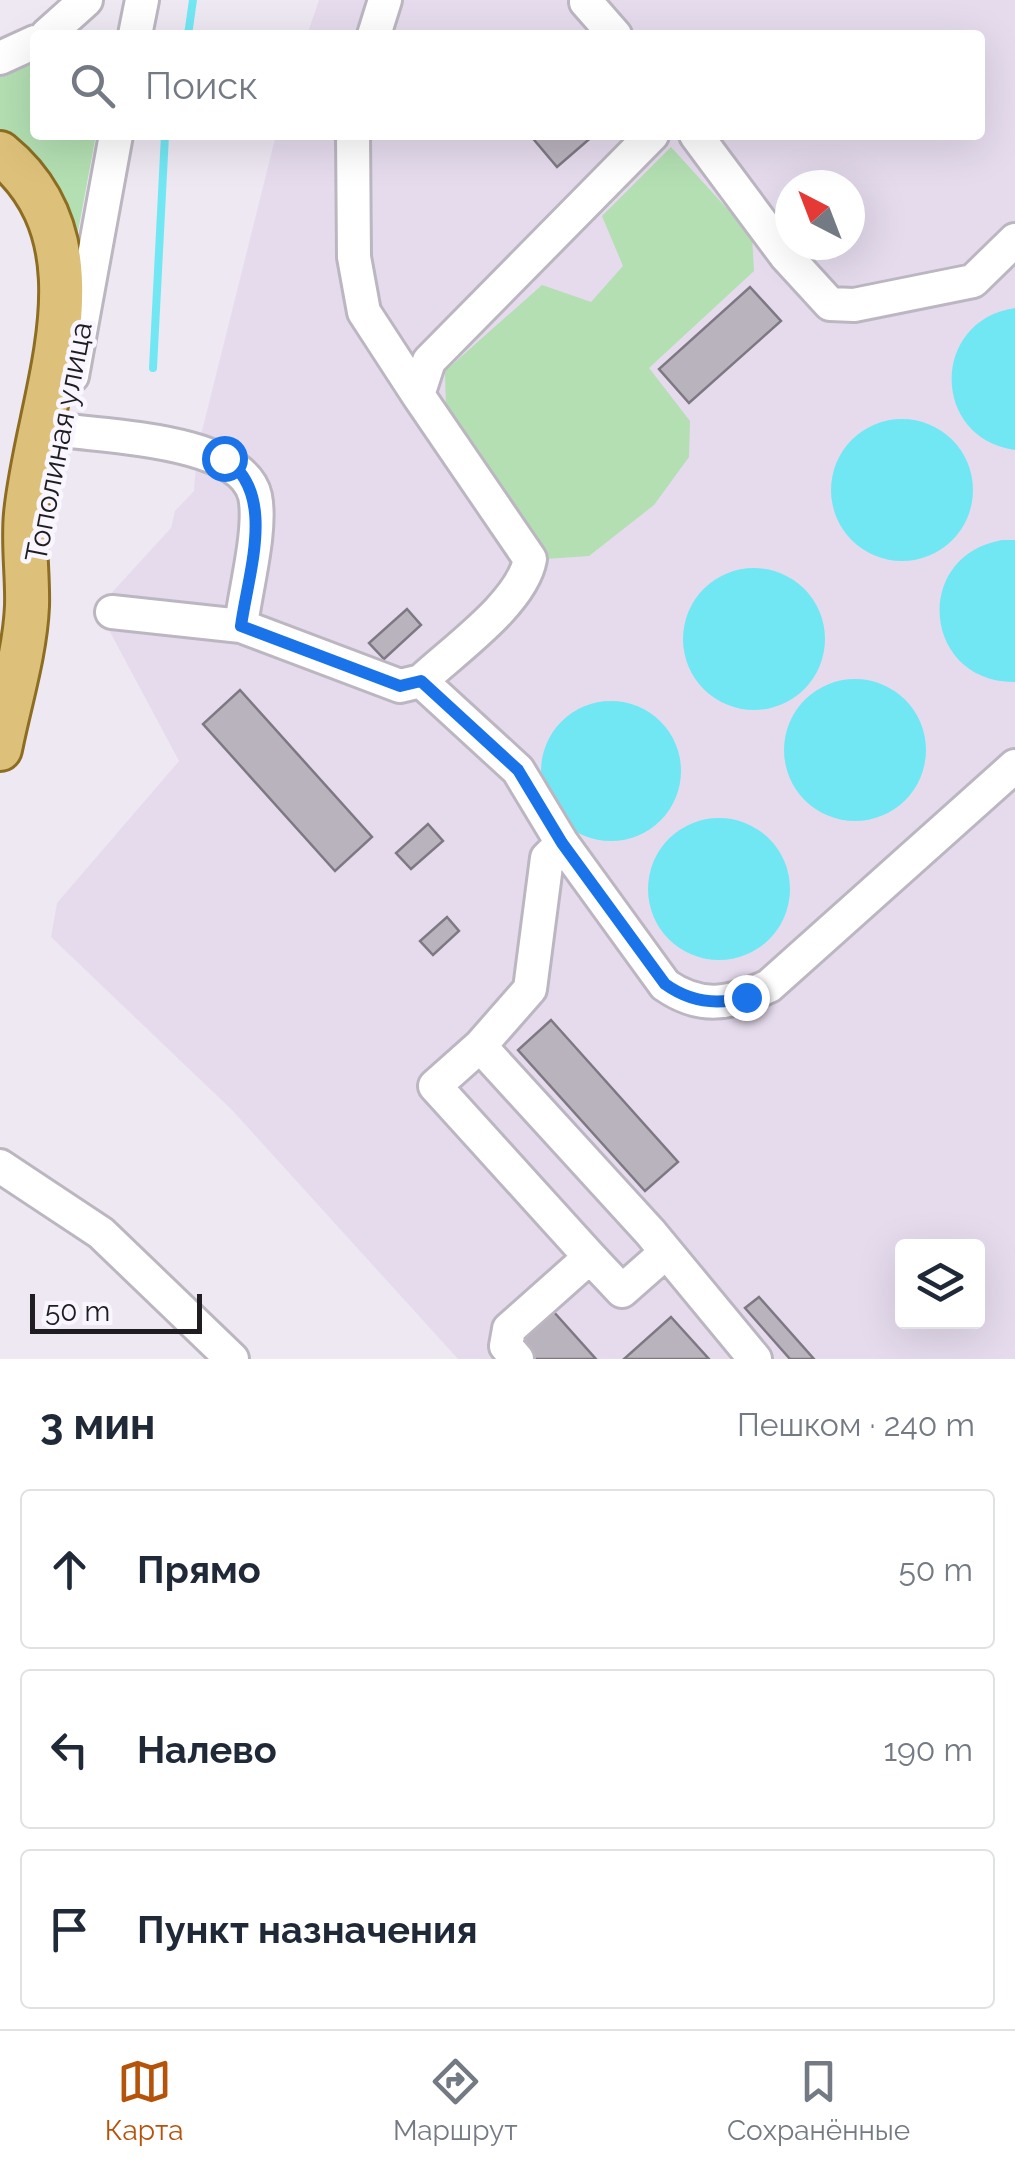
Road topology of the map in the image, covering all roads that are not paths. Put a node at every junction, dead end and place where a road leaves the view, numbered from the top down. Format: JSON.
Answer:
{"nodes":[{"id":1,"x":86,"y":0,"type":"edge"},
{"id":2,"x":142,"y":0,"type":"edge"},
{"id":3,"x":385,"y":0,"type":"edge"},
{"id":4,"x":586,"y":2,"type":"edge"},
{"id":5,"x":52,"y":30,"type":"edge"},
{"id":6,"x":136,"y":30,"type":"edge"},
{"id":7,"x":376,"y":30,"type":"edge"},
{"id":8,"x":611,"y":30,"type":"edge"},
{"id":9,"x":30,"y":44,"type":"edge"},
{"id":10,"x":0,"y":58,"type":"edge"},
{"id":11,"x":115,"y":140,"type":"edge"},
{"id":12,"x":353,"y":140,"type":"edge"},
{"id":13,"x":647,"y":140,"type":"edge"},
{"id":14,"x":700,"y":140,"type":"edge"},
{"id":15,"x":0,"y":153,"type":"edge"},
{"id":16,"x":1015,"y":240,"type":"edge"},
{"id":17,"x":1015,"y":277,"type":"edge"},
{"id":18,"x":973,"y":281,"type":"junction"},
{"id":19,"x":418,"y":395,"type":"junction"},
{"id":20,"x":62,"y":430,"type":"junction"},
{"id":21,"x":27,"y":610,"type":"junction"},
{"id":22,"x":112,"y":612,"type":"dead end"},
{"id":23,"x":241,"y":626,"type":"junction"},
{"id":24,"x":421,"y":681,"type":"junction"},
{"id":25,"x":0,"y":750,"type":"edge"},
{"id":26,"x":1015,"y":766,"type":"edge"},
{"id":27,"x":562,"y":843,"type":"junction"},
{"id":28,"x":480,"y":1046,"type":"junction"},
{"id":29,"x":0,"y":1166,"type":"edge"},
{"id":30,"x":664,"y":1254,"type":"junction"},
{"id":31,"x":590,"y":1256,"type":"junction"},
{"id":32,"x":232,"y":1359,"type":"edge"},
{"id":33,"x":517,"y":1359,"type":"edge"},
{"id":34,"x":755,"y":1359,"type":"edge"}],
"edges":[{"from":1,"to":5,"type":"street"},
{"from":2,"to":6,"type":"street"},
{"from":3,"to":7,"type":"street"},
{"from":4,"to":8,"type":"street"},
{"from":9,"to":10,"type":"street"},
{"from":11,"to":20,"type":"street","name":"Тополиная улица"},
{"from":12,"to":19,"type":"street"},
{"from":13,"to":19,"type":"street"},
{"from":14,"to":18,"type":"street"},
{"from":15,"to":21,"type":"main road"},
{"from":16,"to":18,"type":"street"},
{"from":17,"to":18,"type":"street"},
{"from":19,"to":24,"type":"street"},
{"from":20,"to":21,"type":"street","name":"Тополиная улица"},
{"from":20,"to":23,"type":"street"},
{"from":21,"to":25,"type":"main road","name":"Тополиная улица"},
{"from":22,"to":23,"type":"street"},
{"from":23,"to":24,"type":"street"},
{"from":24,"to":27,"type":"street"},
{"from":26,"to":27,"type":"street"},
{"from":27,"to":28,"type":"street"},
{"from":28,"to":30,"type":"street"},
{"from":28,"to":31,"type":"street"},
{"from":29,"to":32,"type":"street"},
{"from":30,"to":31,"type":"street"},
{"from":30,"to":34,"type":"street"},
{"from":31,"to":33,"type":"street"}]}
